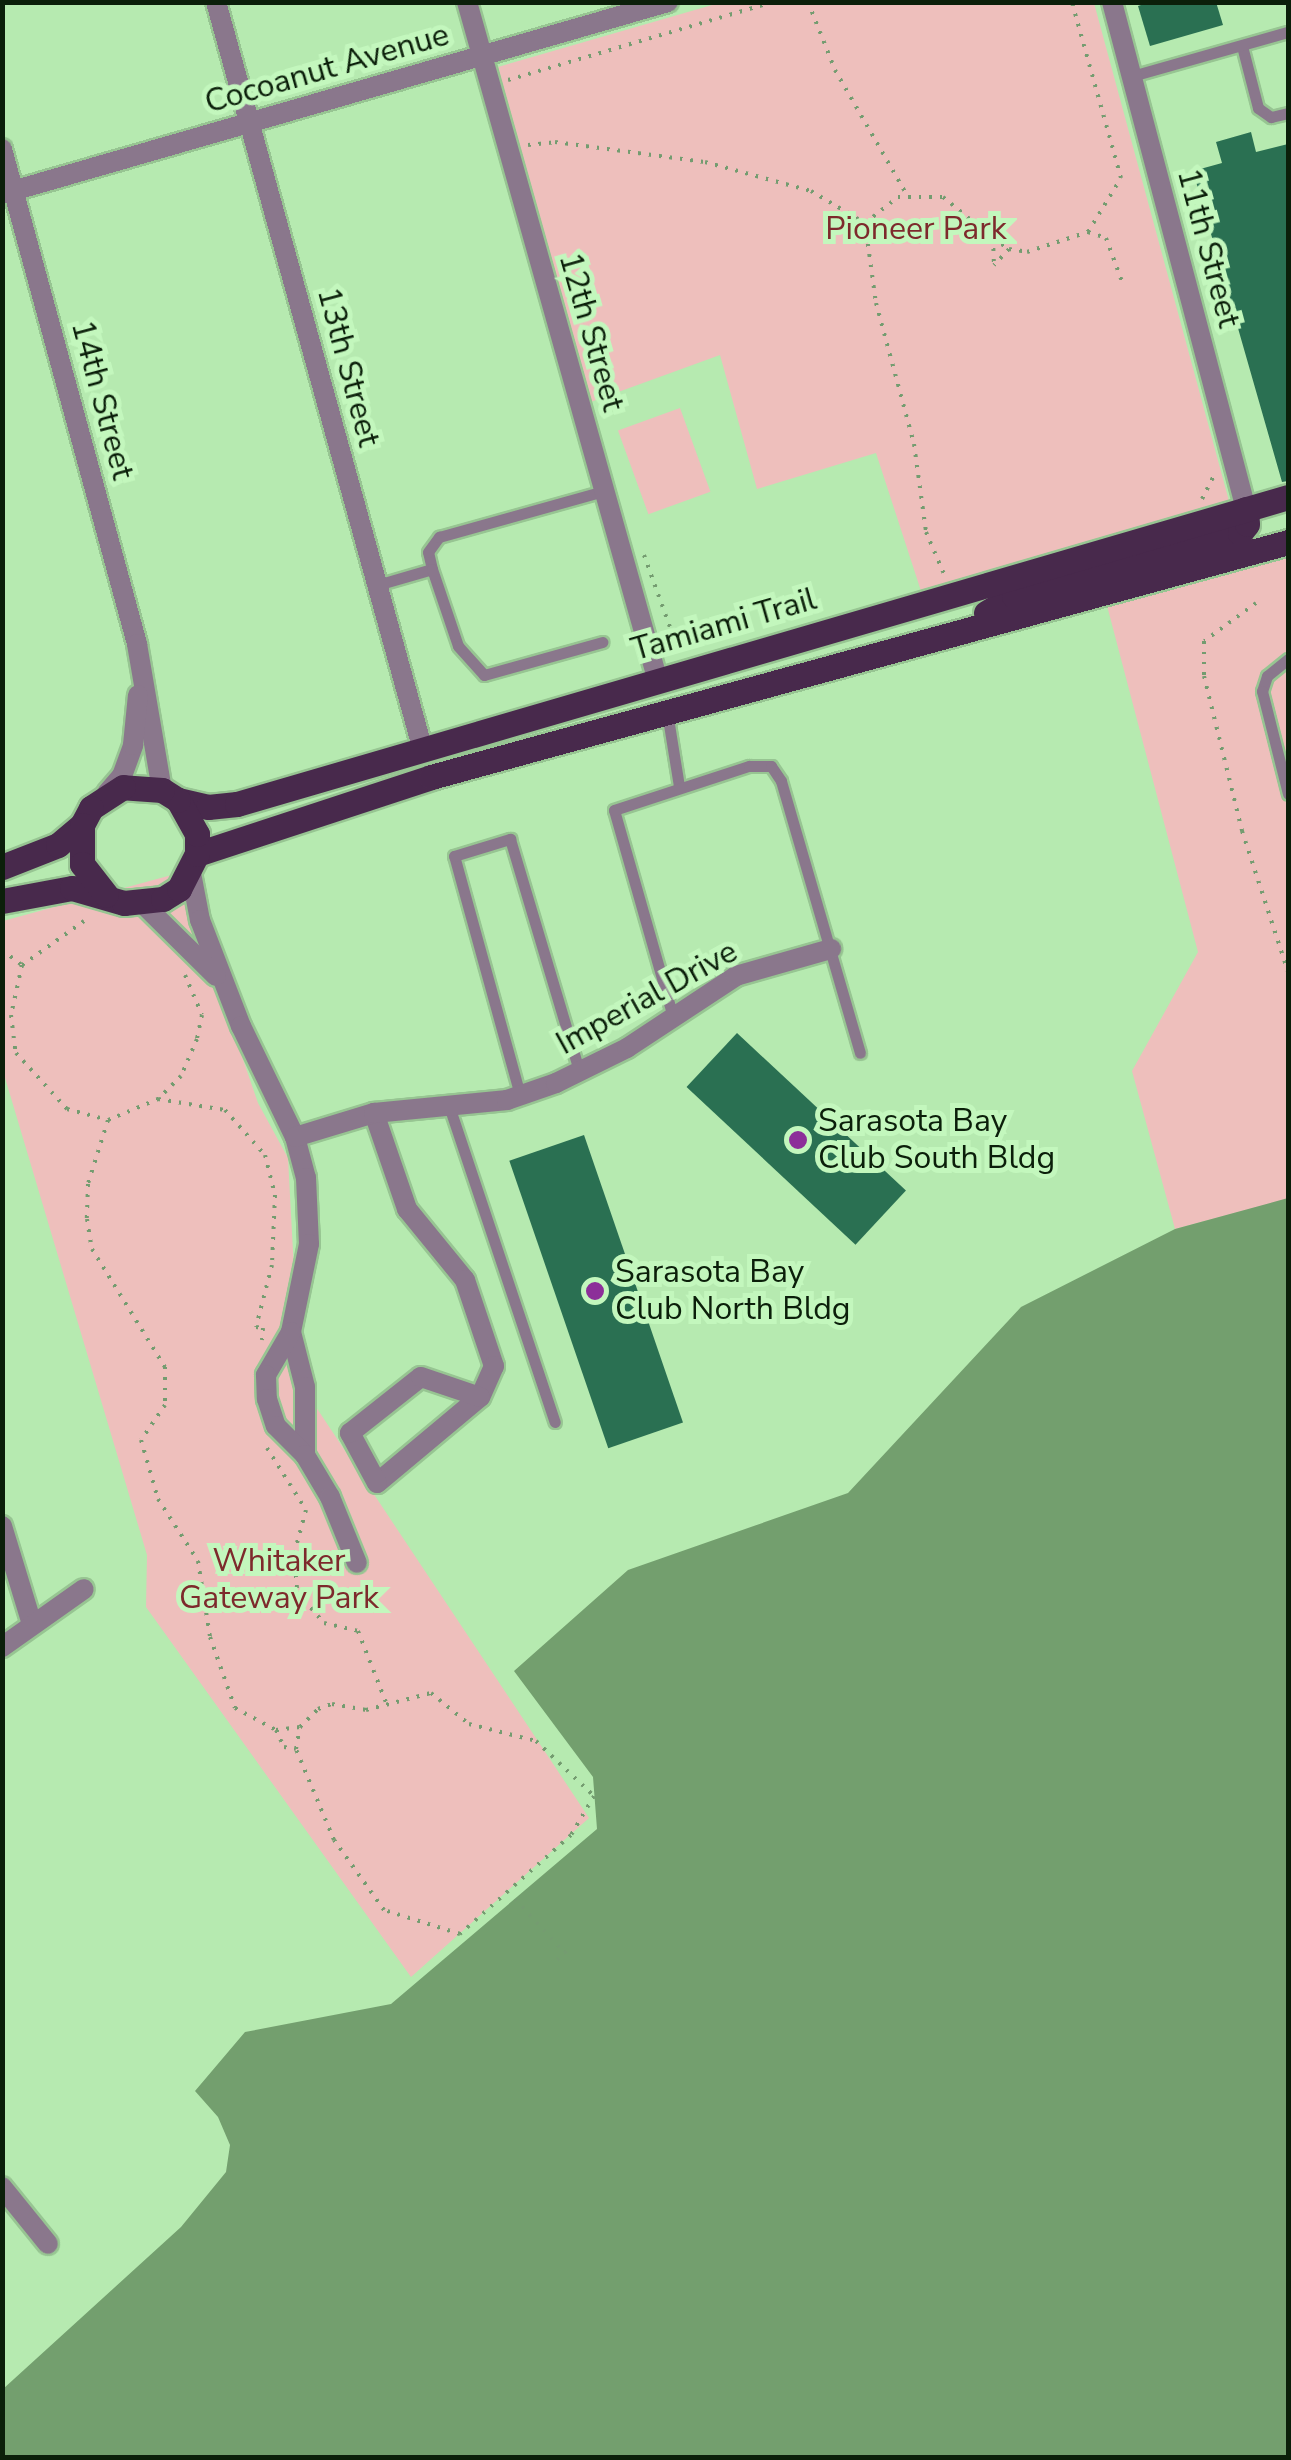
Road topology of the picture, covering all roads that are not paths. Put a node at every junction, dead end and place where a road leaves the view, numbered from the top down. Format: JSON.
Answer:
{"nodes":[{"id":1,"x":216,"y":2,"type":"edge"},
{"id":2,"x":467,"y":2,"type":"edge"},
{"id":3,"x":668,"y":2,"type":"edge"},
{"id":4,"x":1112,"y":2,"type":"edge"},
{"id":5,"x":1288,"y":36,"type":"edge"},
{"id":6,"x":1242,"y":46,"type":"junction"},
{"id":7,"x":482,"y":56,"type":"junction"},
{"id":8,"x":1132,"y":76,"type":"junction"},
{"id":9,"x":1288,"y":113,"type":"edge"},
{"id":10,"x":250,"y":123,"type":"junction"},
{"id":11,"x":2,"y":149,"type":"edge"},
{"id":12,"x":8,"y":192,"type":"edge"},
{"id":13,"x":604,"y":491,"type":"junction"},
{"id":14,"x":1288,"y":497,"type":"edge"},
{"id":15,"x":1246,"y":509,"type":"junction"},
{"id":16,"x":1288,"y":542,"type":"edge"},
{"id":17,"x":432,"y":568,"type":"junction"},
{"id":18,"x":377,"y":585,"type":"junction"},
{"id":19,"x":961,"y":629,"type":"junction"},
{"id":20,"x":602,"y":642,"type":"dead end"},
{"id":21,"x":1288,"y":658,"type":"edge"},
{"id":22,"x":141,"y":668,"type":"junction"},
{"id":23,"x":657,"y":678,"type":"junction"},
{"id":24,"x":667,"y":712,"type":"junction"},
{"id":25,"x":422,"y":747,"type":"junction"},
{"id":26,"x":679,"y":786,"type":"junction"},
{"id":27,"x":1288,"y":794,"type":"edge"},
{"id":28,"x":106,"y":795,"type":"junction"},
{"id":29,"x":170,"y":795,"type":"junction"},
{"id":30,"x":82,"y":825,"type":"junction"},
{"id":31,"x":194,"y":863,"type":"junction"},
{"id":32,"x":2,"y":867,"type":"edge"},
{"id":33,"x":106,"y":895,"type":"junction"},
{"id":34,"x":2,"y":901,"type":"edge"},
{"id":35,"x":144,"y":905,"type":"junction"},
{"id":36,"x":830,"y":948,"type":"junction"},
{"id":37,"x":224,"y":984,"type":"junction"},
{"id":38,"x":673,"y":1017,"type":"junction"},
{"id":39,"x":860,"y":1053,"type":"dead end"},
{"id":40,"x":579,"y":1071,"type":"junction"},
{"id":41,"x":520,"y":1095,"type":"junction"},
{"id":42,"x":450,"y":1109,"type":"junction"},
{"id":43,"x":374,"y":1113,"type":"junction"},
{"id":44,"x":296,"y":1137,"type":"junction"},
{"id":45,"x":291,"y":1332,"type":"junction"},
{"id":46,"x":480,"y":1397,"type":"junction"},
{"id":47,"x":555,"y":1422,"type":"dead end"},
{"id":48,"x":305,"y":1455,"type":"junction"},
{"id":49,"x":2,"y":1526,"type":"edge"},
{"id":50,"x":358,"y":1563,"type":"dead end"},
{"id":51,"x":84,"y":1589,"type":"dead end"},
{"id":52,"x":32,"y":1624,"type":"junction"},
{"id":53,"x":2,"y":1647,"type":"edge"},
{"id":54,"x":2,"y":2187,"type":"edge"},
{"id":55,"x":48,"y":2244,"type":"dead end"}],
"edges":[{"from":1,"to":10,"type":"street","name":"13th Street"},
{"from":2,"to":7,"type":"street","name":"12th Street"},
{"from":3,"to":7,"type":"street","name":"Cocoanut Avenue"},
{"from":4,"to":8,"type":"street","name":"11th Street"},
{"from":5,"to":6,"type":"lane"},
{"from":6,"to":8,"type":"lane"},
{"from":6,"to":9,"type":"lane"},
{"from":7,"to":10,"type":"street","name":"Cocoanut Avenue"},
{"from":7,"to":13,"type":"street","name":"12th Street"},
{"from":8,"to":15,"type":"street","name":"11th Street"},
{"from":10,"to":12,"type":"street","name":"Cocoanut Avenue"},
{"from":10,"to":18,"type":"street","name":"13th Street"},
{"from":11,"to":12,"type":"street","name":"14th Street"},
{"from":12,"to":22,"type":"street","name":"14th Street"},
{"from":13,"to":17,"type":"lane"},
{"from":13,"to":23,"type":"street","name":"12th Street"},
{"from":14,"to":15,"type":"main road","name":"Tamiami Trail"},
{"from":15,"to":19,"type":"main road"},
{"from":15,"to":23,"type":"main road","name":"Tamiami Trail"},
{"from":16,"to":19,"type":"main road","name":"Tamiami Trail"},
{"from":17,"to":18,"type":"lane"},
{"from":17,"to":20,"type":"lane"},
{"from":18,"to":25,"type":"street","name":"13th Street"},
{"from":19,"to":24,"type":"main road","name":"Tamiami Trail"},
{"from":21,"to":27,"type":"lane"},
{"from":22,"to":28,"type":"street","name":"14th Street"},
{"from":22,"to":29,"type":"street","name":"14th Street"},
{"from":23,"to":25,"type":"main road","name":"Tamiami Trail"},
{"from":24,"to":26,"type":"lane"},
{"from":24,"to":31,"type":"main road","name":"Tamiami Trail"},
{"from":25,"to":29,"type":"main road","name":"Tamiami Trail"},
{"from":26,"to":36,"type":"lane"},
{"from":26,"to":38,"type":"lane"},
{"from":28,"to":29,"type":"main road","name":"Tamiami Trail"},
{"from":28,"to":30,"type":"main road"},
{"from":29,"to":31,"type":"main road"},
{"from":30,"to":32,"type":"main road"},
{"from":30,"to":33,"type":"main road"},
{"from":31,"to":35,"type":"main road","name":"Tamiami Trail"},
{"from":31,"to":37,"type":"street"},
{"from":33,"to":34,"type":"main road"},
{"from":33,"to":35,"type":"main road"},
{"from":35,"to":37,"type":"street"},
{"from":36,"to":38,"type":"street","name":"Imperial Drive"},
{"from":36,"to":39,"type":"lane"},
{"from":37,"to":44,"type":"street"},
{"from":38,"to":40,"type":"street","name":"Imperial Drive"},
{"from":40,"to":41,"type":"street","name":"Imperial Drive"},
{"from":40,"to":41,"type":"lane"},
{"from":41,"to":42,"type":"street","name":"Imperial Drive"},
{"from":42,"to":43,"type":"street","name":"Imperial Drive"},
{"from":42,"to":47,"type":"lane"},
{"from":43,"to":44,"type":"street","name":"Imperial Drive"},
{"from":43,"to":46,"type":"street"},
{"from":44,"to":45,"type":"street"},
{"from":45,"to":48,"type":"street"},
{"from":45,"to":48,"type":"street"},
{"from":46,"to":46,"type":"street"},
{"from":48,"to":50,"type":"street"},
{"from":49,"to":52,"type":"street"},
{"from":51,"to":52,"type":"street"},
{"from":52,"to":53,"type":"street"},
{"from":54,"to":55,"type":"street"}]}
